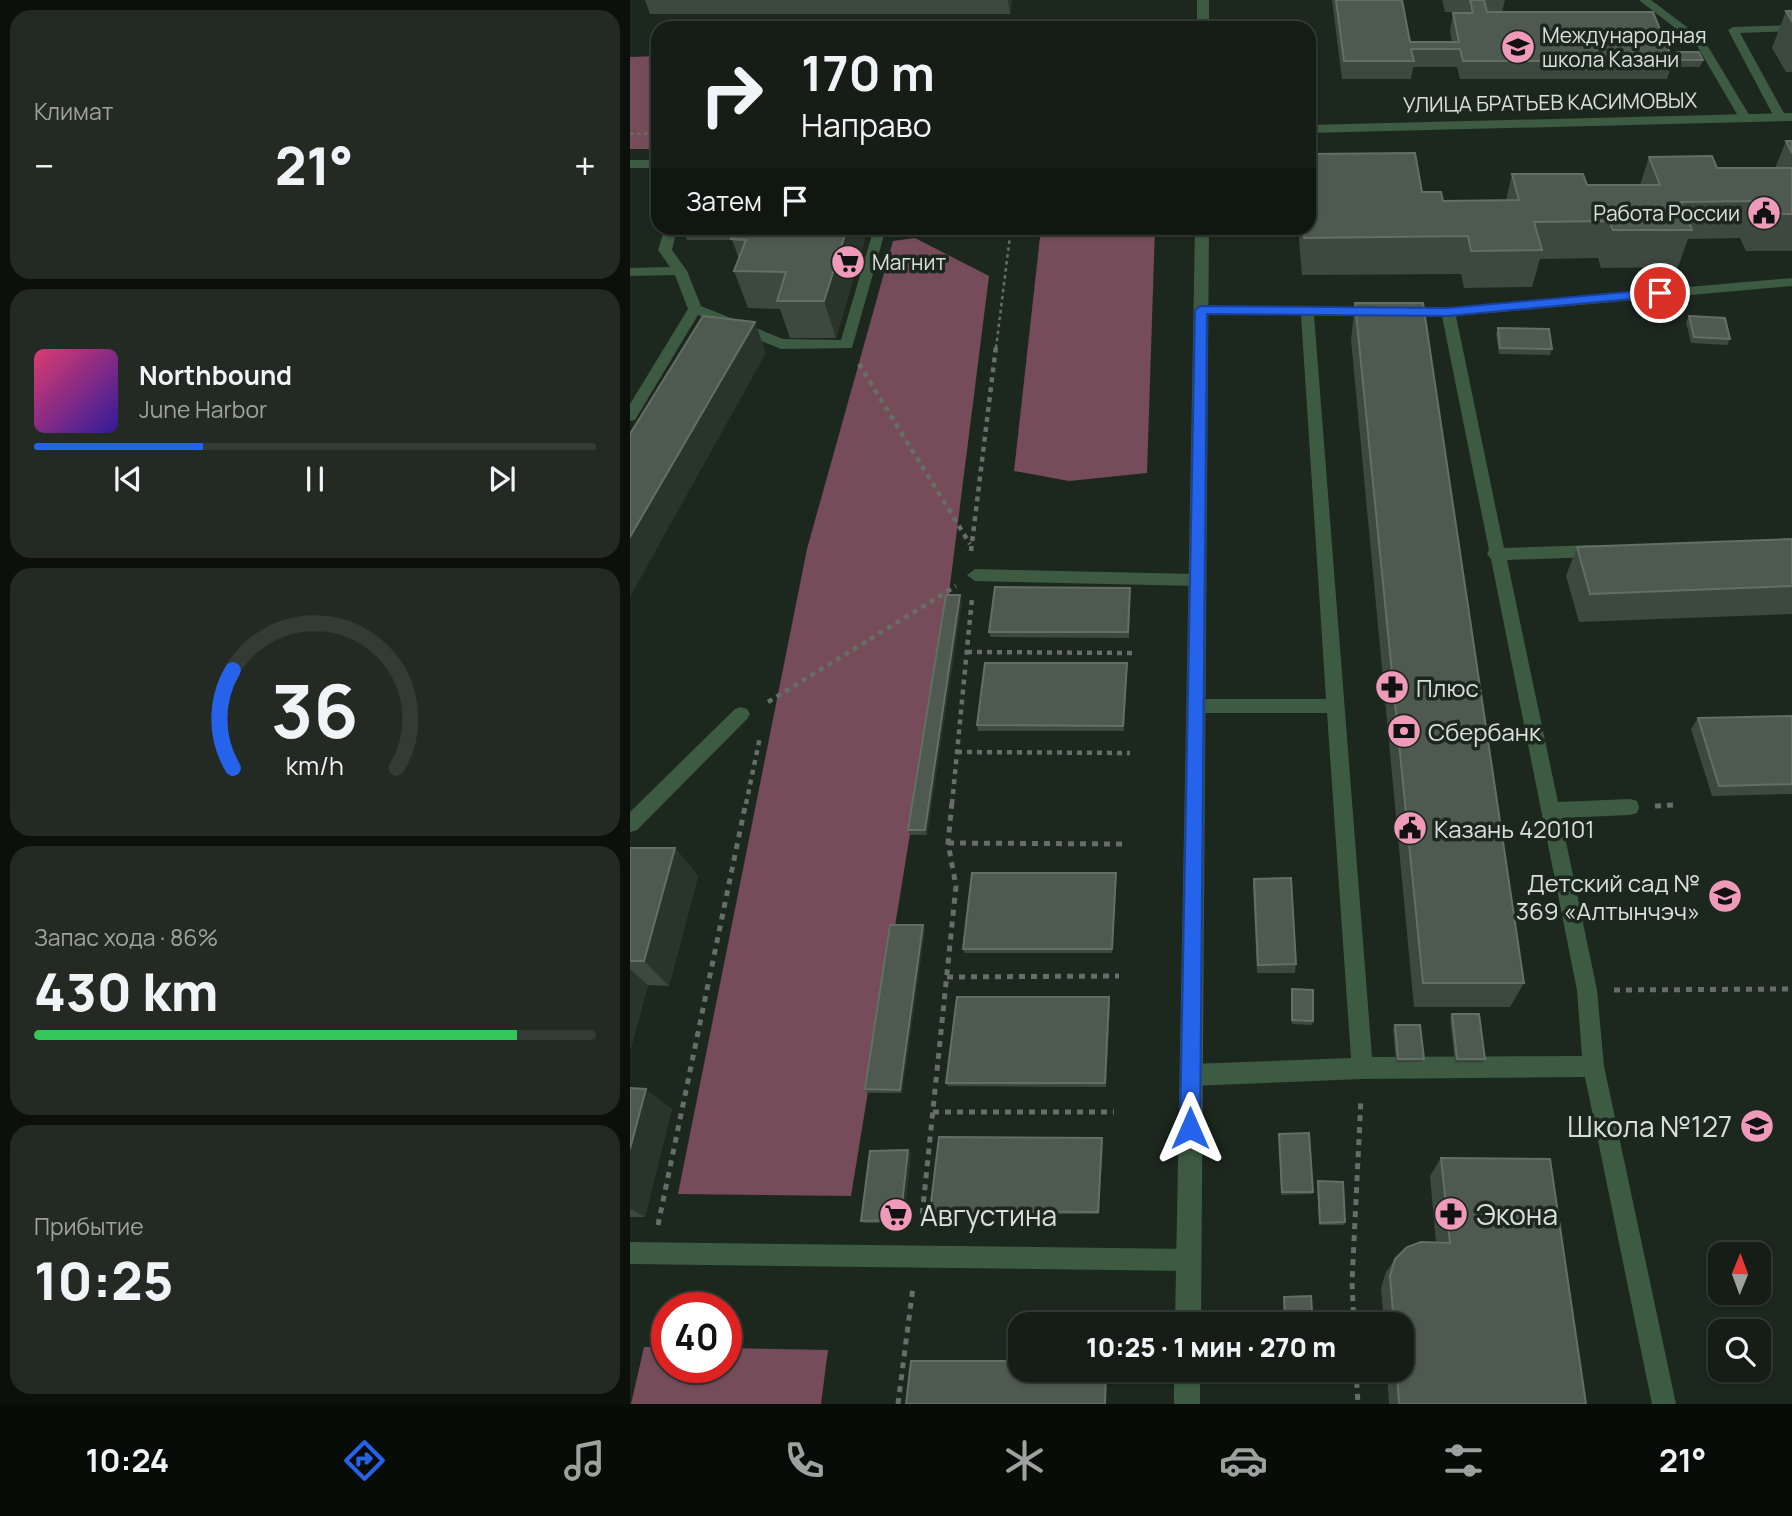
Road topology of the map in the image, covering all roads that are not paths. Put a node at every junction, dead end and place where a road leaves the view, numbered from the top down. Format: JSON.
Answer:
{"nodes":[{"id":1,"x":1203,"y":0,"type":"edge"},
{"id":2,"x":1644,"y":0,"type":"edge"},
{"id":3,"x":1203,"y":21,"type":"edge"},
{"id":4,"x":1792,"y":28,"type":"edge"},
{"id":5,"x":1786,"y":117,"type":"edge"},
{"id":6,"x":1745,"y":118,"type":"junction"},
{"id":7,"x":1316,"y":129,"type":"edge"},
{"id":8,"x":630,"y":164,"type":"edge"},
{"id":9,"x":651,"y":164,"type":"edge"},
{"id":10,"x":669,"y":235,"type":"edge"},
{"id":11,"x":878,"y":235,"type":"edge"},
{"id":12,"x":1202,"y":235,"type":"edge"},
{"id":13,"x":680,"y":271,"type":"junction"},
{"id":14,"x":630,"y":272,"type":"edge"},
{"id":15,"x":1792,"y":282,"type":"edge"},
{"id":16,"x":695,"y":309,"type":"junction"},
{"id":17,"x":1201,"y":310,"type":"junction"},
{"id":18,"x":1307,"y":310,"type":"junction"},
{"id":19,"x":1448,"y":312,"type":"junction"},
{"id":20,"x":630,"y":416,"type":"edge"},
{"id":21,"x":1617,"y":551,"type":"edge"},
{"id":22,"x":1495,"y":554,"type":"junction"},
{"id":23,"x":975,"y":575,"type":"road end"},
{"id":24,"x":1197,"y":580,"type":"junction"},
{"id":25,"x":1196,"y":706,"type":"junction"},
{"id":26,"x":1337,"y":706,"type":"junction"},
{"id":27,"x":741,"y":713,"type":"road end"},
{"id":28,"x":1630,"y":807,"type":"dead end"},
{"id":29,"x":1549,"y":810,"type":"junction"},
{"id":30,"x":630,"y":824,"type":"edge"},
{"id":31,"x":1593,"y":1066,"type":"junction"},
{"id":32,"x":1362,"y":1068,"type":"junction"},
{"id":33,"x":1191,"y":1076,"type":"junction"},
{"id":34,"x":641,"y":1253,"type":"edge"},
{"id":35,"x":1189,"y":1260,"type":"junction"},
{"id":36,"x":1188,"y":1312,"type":"edge"},
{"id":37,"x":1188,"y":1382,"type":"edge"},
{"id":38,"x":1187,"y":1404,"type":"edge"},
{"id":39,"x":1664,"y":1404,"type":"edge"}],
"edges":[{"from":1,"to":3,"type":"street"},
{"from":2,"to":6,"type":"lane"},
{"from":4,"to":5,"type":"lane"},
{"from":5,"to":6,"type":"street","name":"УЛИЦА БРАТЬЕВ КАСИМОВЫХ"},
{"from":6,"to":7,"type":"street","name":"УЛИЦА БРАТЬЕВ КАСИМОВЫХ"},
{"from":8,"to":9,"type":"street"},
{"from":10,"to":13,"type":"lane"},
{"from":11,"to":16,"type":"lane"},
{"from":12,"to":17,"type":"street"},
{"from":13,"to":14,"type":"lane"},
{"from":13,"to":16,"type":"lane"},
{"from":15,"to":19,"type":"lane"},
{"from":16,"to":20,"type":"lane"},
{"from":17,"to":18,"type":"lane"},
{"from":17,"to":24,"type":"street"},
{"from":18,"to":19,"type":"lane"},
{"from":18,"to":26,"type":"lane"},
{"from":19,"to":22,"type":"lane"},
{"from":21,"to":22,"type":"lane"},
{"from":22,"to":29,"type":"lane"},
{"from":23,"to":24,"type":"lane"},
{"from":24,"to":25,"type":"street"},
{"from":25,"to":26,"type":"lane"},
{"from":25,"to":33,"type":"street"},
{"from":26,"to":32,"type":"lane"},
{"from":27,"to":30,"type":"lane"},
{"from":28,"to":29,"type":"lane"},
{"from":29,"to":31,"type":"lane"},
{"from":31,"to":32,"type":"lane"},
{"from":31,"to":39,"type":"lane"},
{"from":32,"to":33,"type":"lane"},
{"from":33,"to":35,"type":"street"},
{"from":34,"to":35,"type":"lane"},
{"from":35,"to":36,"type":"street"},
{"from":37,"to":38,"type":"street"}]}
